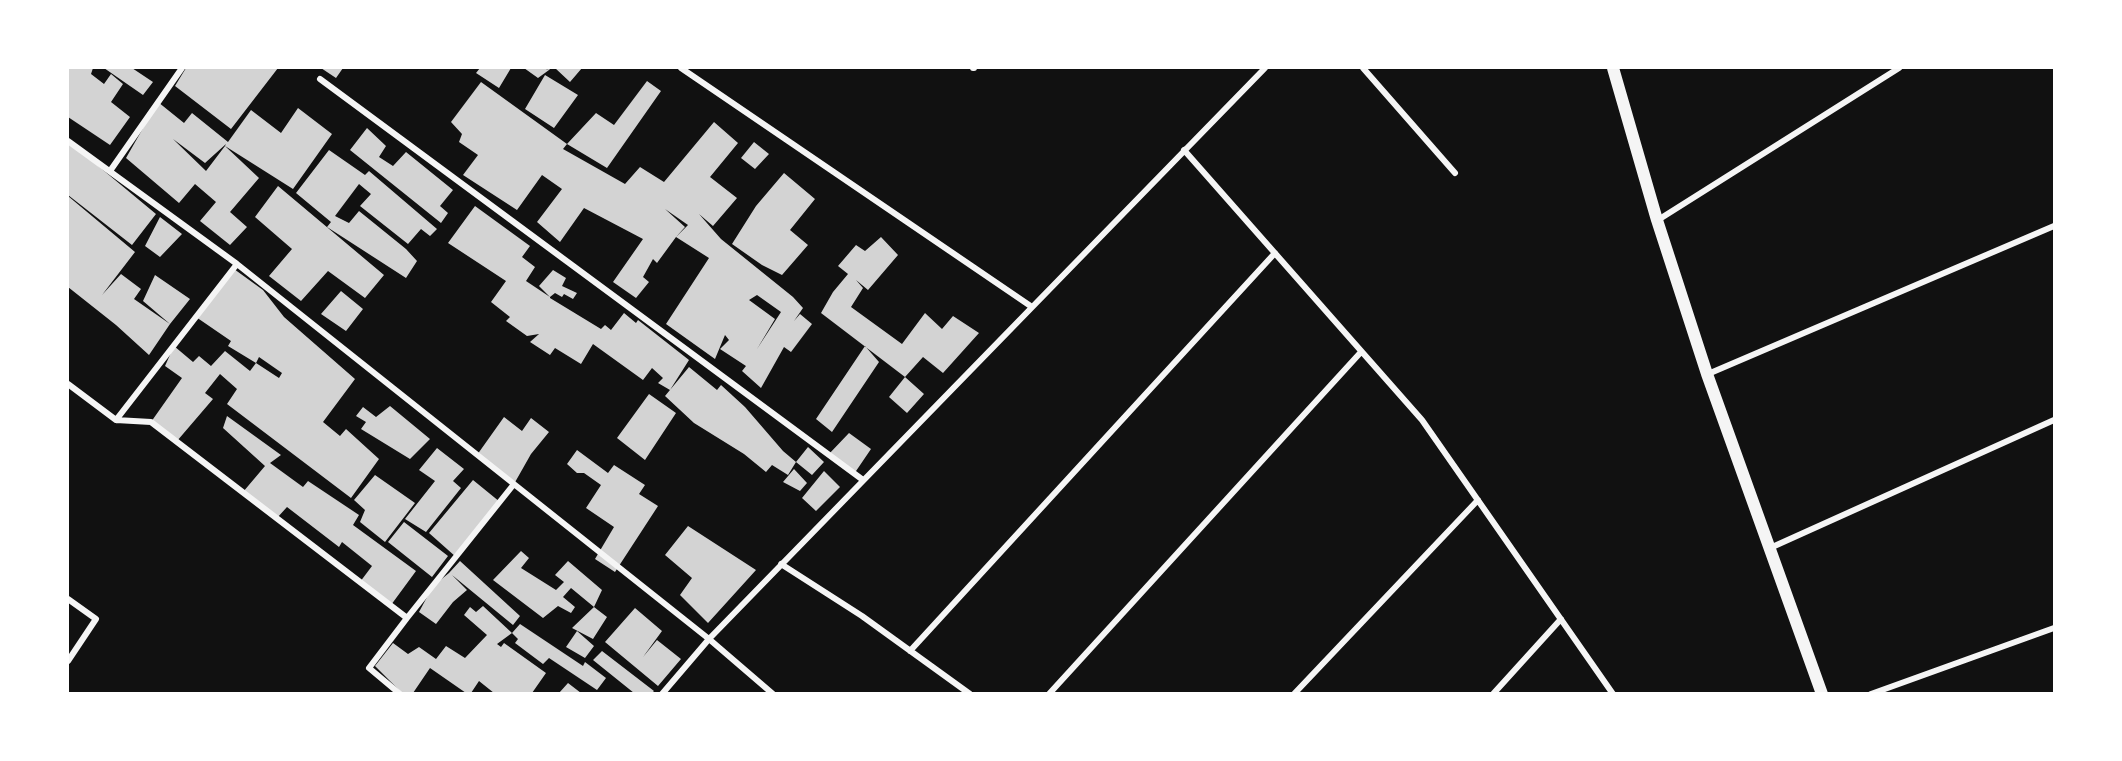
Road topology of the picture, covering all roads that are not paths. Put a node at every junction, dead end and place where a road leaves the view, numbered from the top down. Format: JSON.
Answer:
{"nodes":[{"id":1,"x":182,"y":68,"type":"edge"},
{"id":2,"x":681,"y":68,"type":"edge"},
{"id":3,"x":1264,"y":68,"type":"edge"},
{"id":4,"x":1363,"y":68,"type":"edge"},
{"id":5,"x":1613,"y":68,"type":"edge"},
{"id":6,"x":1899,"y":68,"type":"edge"},
{"id":7,"x":320,"y":80,"type":"dead end"},
{"id":8,"x":68,"y":141,"type":"edge"},
{"id":9,"x":1184,"y":150,"type":"junction"},
{"id":10,"x":110,"y":171,"type":"junction"},
{"id":11,"x":1455,"y":173,"type":"dead end"},
{"id":12,"x":1657,"y":220,"type":"junction"},
{"id":13,"x":2055,"y":226,"type":"edge"},
{"id":14,"x":1275,"y":253,"type":"junction"},
{"id":15,"x":237,"y":264,"type":"junction"},
{"id":16,"x":1032,"y":307,"type":"junction"},
{"id":17,"x":1361,"y":352,"type":"junction"},
{"id":18,"x":1707,"y":374,"type":"junction"},
{"id":19,"x":68,"y":384,"type":"edge"},
{"id":20,"x":117,"y":420,"type":"junction"},
{"id":21,"x":2055,"y":420,"type":"edge"},
{"id":22,"x":863,"y":480,"type":"junction"},
{"id":23,"x":514,"y":484,"type":"junction"},
{"id":24,"x":1478,"y":500,"type":"junction"},
{"id":25,"x":1770,"y":549,"type":"junction"},
{"id":26,"x":781,"y":564,"type":"junction"},
{"id":27,"x":68,"y":599,"type":"edge"},
{"id":28,"x":407,"y":618,"type":"junction"},
{"id":29,"x":1561,"y":619,"type":"junction"},
{"id":30,"x":2055,"y":628,"type":"edge"},
{"id":31,"x":708,"y":639,"type":"junction"},
{"id":32,"x":910,"y":651,"type":"junction"},
{"id":33,"x":68,"y":661,"type":"edge"},
{"id":34,"x":400,"y":693,"type":"edge"},
{"id":35,"x":662,"y":693,"type":"edge"},
{"id":36,"x":773,"y":693,"type":"edge"},
{"id":37,"x":970,"y":693,"type":"edge"},
{"id":38,"x":1049,"y":693,"type":"edge"},
{"id":39,"x":1294,"y":693,"type":"edge"},
{"id":40,"x":1492,"y":693,"type":"edge"},
{"id":41,"x":1613,"y":693,"type":"edge"},
{"id":42,"x":1822,"y":693,"type":"edge"},
{"id":43,"x":1871,"y":693,"type":"edge"}],
"edges":[{"from":1,"to":10,"type":"street"},
{"from":2,"to":16,"type":"street"},
{"from":3,"to":9,"type":"street"},
{"from":4,"to":11,"type":"street"},
{"from":5,"to":12,"type":"main road"},
{"from":6,"to":12,"type":"street"},
{"from":7,"to":22,"type":"street"},
{"from":8,"to":10,"type":"street"},
{"from":9,"to":14,"type":"street"},
{"from":9,"to":16,"type":"street"},
{"from":10,"to":15,"type":"street"},
{"from":12,"to":18,"type":"main road"},
{"from":13,"to":18,"type":"street"},
{"from":14,"to":17,"type":"street"},
{"from":14,"to":32,"type":"street"},
{"from":15,"to":20,"type":"street"},
{"from":15,"to":23,"type":"street"},
{"from":16,"to":22,"type":"street"},
{"from":17,"to":24,"type":"street"},
{"from":17,"to":38,"type":"street"},
{"from":18,"to":25,"type":"main road"},
{"from":19,"to":20,"type":"street"},
{"from":20,"to":28,"type":"street"},
{"from":21,"to":25,"type":"street"},
{"from":22,"to":26,"type":"street"},
{"from":23,"to":28,"type":"street"},
{"from":23,"to":31,"type":"street"},
{"from":24,"to":29,"type":"street"},
{"from":24,"to":39,"type":"street"},
{"from":25,"to":42,"type":"main road"},
{"from":26,"to":31,"type":"street"},
{"from":26,"to":32,"type":"street"},
{"from":27,"to":33,"type":"street"},
{"from":28,"to":34,"type":"street"},
{"from":29,"to":40,"type":"street"},
{"from":29,"to":41,"type":"street"},
{"from":30,"to":43,"type":"street"},
{"from":31,"to":35,"type":"street"},
{"from":31,"to":36,"type":"street"},
{"from":32,"to":37,"type":"street"}]}
